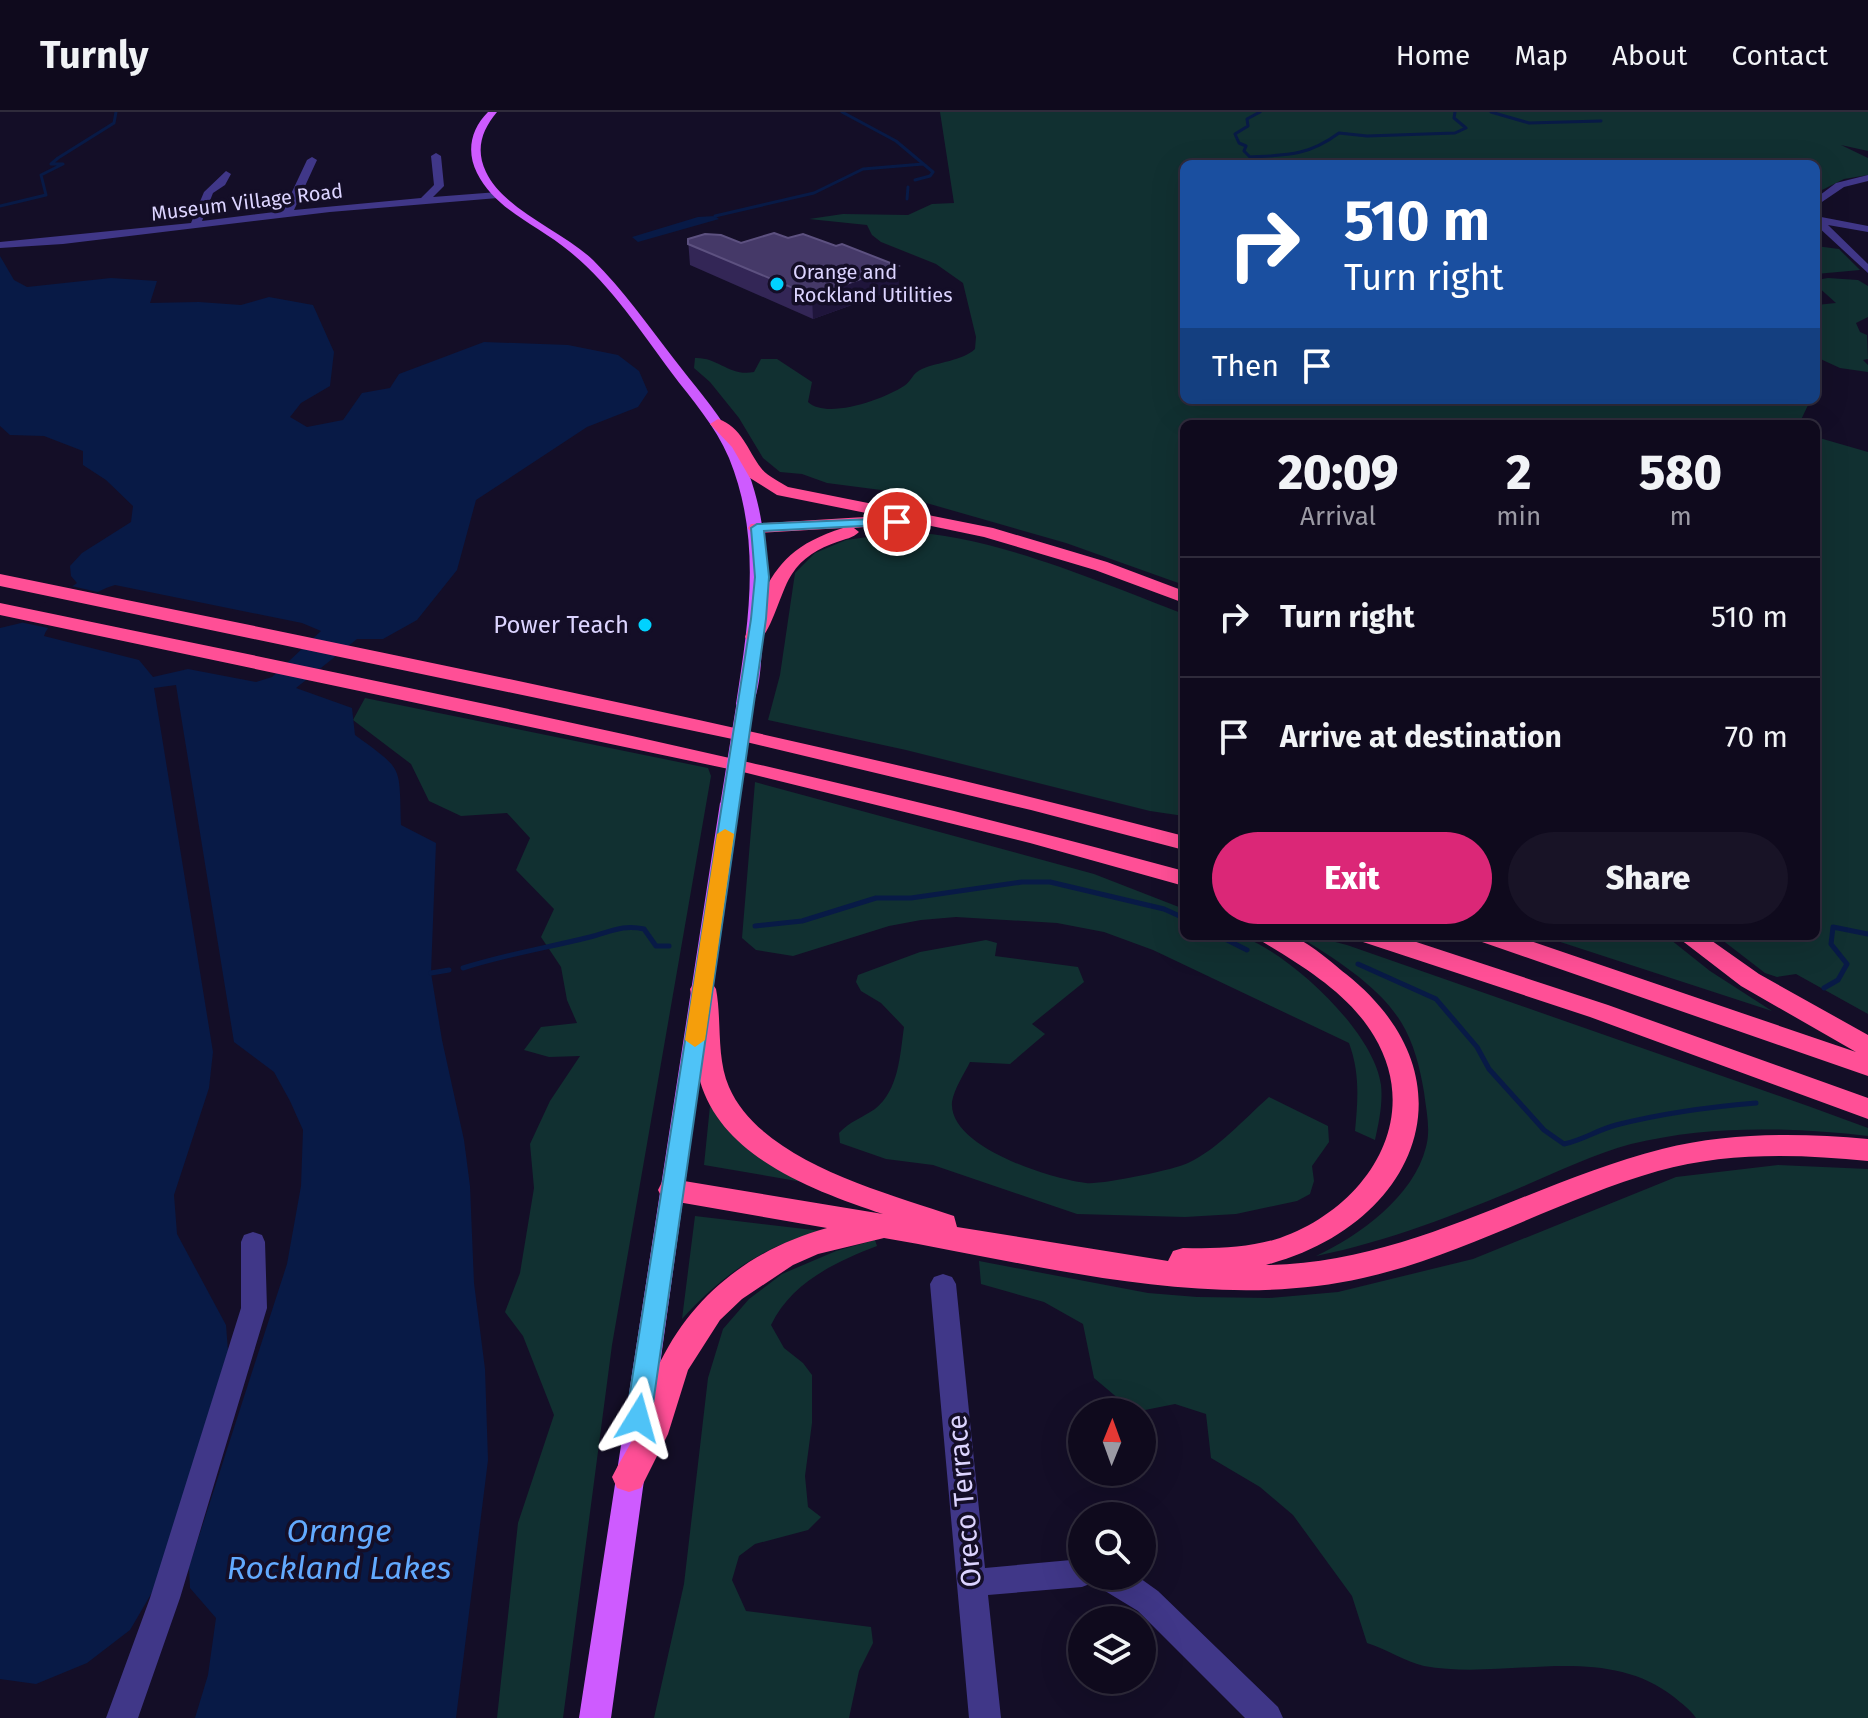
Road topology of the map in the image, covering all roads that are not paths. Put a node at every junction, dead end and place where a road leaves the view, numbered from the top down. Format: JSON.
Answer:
{"nodes":[{"id":1,"x":493,"y":112,"type":"edge"},
{"id":2,"x":436,"y":156,"type":"dead end"},
{"id":3,"x":312,"y":160,"type":"dead end"},
{"id":4,"x":226,"y":174,"type":"dead end"},
{"id":5,"x":1868,"y":178,"type":"edge"},
{"id":6,"x":498,"y":195,"type":"junction"},
{"id":7,"x":1820,"y":200,"type":"edge"},
{"id":8,"x":424,"y":201,"type":"junction"},
{"id":9,"x":287,"y":215,"type":"junction"},
{"id":10,"x":1820,"y":221,"type":"edge"},
{"id":11,"x":1820,"y":224,"type":"edge"},
{"id":12,"x":195,"y":225,"type":"junction"},
{"id":13,"x":1868,"y":229,"type":"edge"},
{"id":14,"x":0,"y":245,"type":"edge"},
{"id":15,"x":1868,"y":270,"type":"edge"},
{"id":16,"x":718,"y":424,"type":"junction"},
{"id":17,"x":925,"y":521,"type":"junction"},
{"id":18,"x":757,"y":528,"type":"junction"},
{"id":19,"x":0,"y":580,"type":"edge"},
{"id":20,"x":1180,"y":596,"type":"edge"},
{"id":21,"x":1180,"y":602,"type":"edge"},
{"id":22,"x":0,"y":609,"type":"edge"},
{"id":23,"x":755,"y":637,"type":"junction"},
{"id":24,"x":1079,"y":814,"type":"junction"},
{"id":25,"x":1007,"y":829,"type":"junction"},
{"id":26,"x":1180,"y":834,"type":"edge"},
{"id":27,"x":1180,"y":842,"type":"edge"},
{"id":28,"x":1180,"y":878,"type":"edge"},
{"id":29,"x":1180,"y":892,"type":"edge"},
{"id":30,"x":1278,"y":940,"type":"edge"},
{"id":31,"x":1384,"y":940,"type":"edge"},
{"id":32,"x":1503,"y":940,"type":"edge"},
{"id":33,"x":1694,"y":940,"type":"edge"},
{"id":34,"x":703,"y":989,"type":"junction"},
{"id":35,"x":1868,"y":1047,"type":"edge"},
{"id":36,"x":1868,"y":1066,"type":"edge"},
{"id":37,"x":1868,"y":1109,"type":"edge"},
{"id":38,"x":1868,"y":1150,"type":"edge"},
{"id":39,"x":673,"y":1184,"type":"junction"},
{"id":40,"x":944,"y":1224,"type":"junction"},
{"id":41,"x":908,"y":1230,"type":"junction"},
{"id":42,"x":253,"y":1242,"type":"dead end"},
{"id":43,"x":943,"y":1284,"type":"dead end"},
{"id":44,"x":629,"y":1477,"type":"junction"},
{"id":45,"x":1068,"y":1574,"type":"edge"},
{"id":46,"x":971,"y":1583,"type":"junction"},
{"id":47,"x":1133,"y":1590,"type":"edge"},
{"id":48,"x":122,"y":1718,"type":"edge"},
{"id":49,"x":595,"y":1718,"type":"edge"},
{"id":50,"x":985,"y":1718,"type":"edge"},
{"id":51,"x":1267,"y":1718,"type":"edge"}],
"edges":[{"from":1,"to":6,"type":"main road"},
{"from":2,"to":8,"type":"street"},
{"from":3,"to":9,"type":"street"},
{"from":4,"to":12,"type":"street"},
{"from":5,"to":7,"type":"street"},
{"from":6,"to":8,"type":"street","name":"Museum Village Road"},
{"from":6,"to":16,"type":"main road"},
{"from":8,"to":9,"type":"street","name":"Museum Village Road"},
{"from":9,"to":12,"type":"street","name":"Museum Village Road"},
{"from":10,"to":13,"type":"street"},
{"from":11,"to":15,"type":"street"},
{"from":12,"to":14,"type":"street","name":"Museum Village Road"},
{"from":16,"to":17,"type":"highway"},
{"from":16,"to":18,"type":"main road"},
{"from":17,"to":18,"type":"highway"},
{"from":17,"to":20,"type":"highway"},
{"from":17,"to":21,"type":"highway"},
{"from":17,"to":23,"type":"highway"},
{"from":18,"to":23,"type":"main road"},
{"from":19,"to":24,"type":"highway"},
{"from":22,"to":25,"type":"highway"},
{"from":23,"to":34,"type":"main road","bridge":true},
{"from":24,"to":26,"type":"highway"},
{"from":24,"to":27,"type":"highway"},
{"from":25,"to":28,"type":"highway"},
{"from":25,"to":29,"type":"highway"},
{"from":30,"to":40,"type":"highway"},
{"from":31,"to":37,"type":"highway"},
{"from":32,"to":36,"type":"highway"},
{"from":33,"to":35,"type":"highway"},
{"from":34,"to":39,"type":"main road"},
{"from":34,"to":40,"type":"highway"},
{"from":38,"to":41,"type":"highway"},
{"from":39,"to":40,"type":"highway"},
{"from":39,"to":41,"type":"highway"},
{"from":39,"to":44,"type":"main road"},
{"from":41,"to":44,"type":"highway"},
{"from":42,"to":48,"type":"street"},
{"from":43,"to":46,"type":"street","name":"Oreco Terrace"},
{"from":44,"to":49,"type":"main road"},
{"from":45,"to":46,"type":"street"},
{"from":46,"to":50,"type":"street","name":"Oreco Terrace"},
{"from":47,"to":51,"type":"street"}]}
